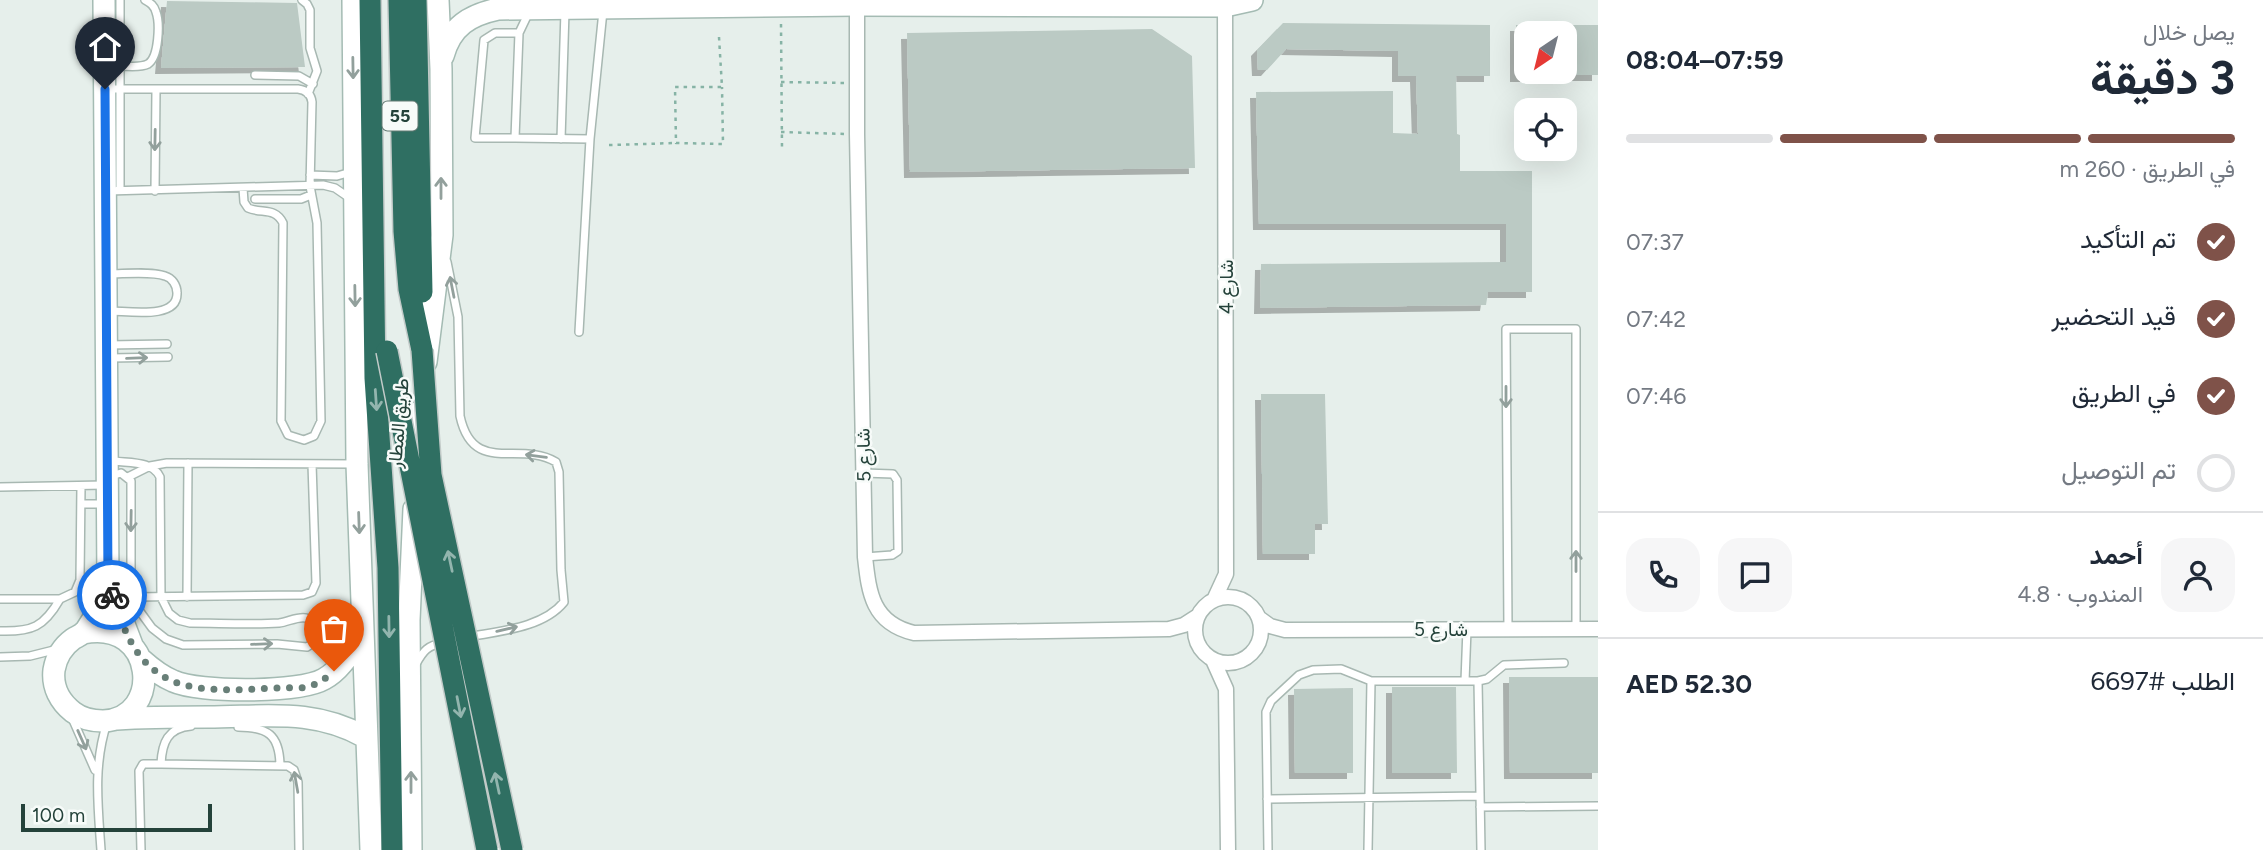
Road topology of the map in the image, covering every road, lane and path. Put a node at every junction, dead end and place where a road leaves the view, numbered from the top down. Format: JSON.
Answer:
{"nodes":[{"id":1,"x":104,"y":0,"type":"edge"},
{"id":2,"x":120,"y":0,"type":"edge"},
{"id":3,"x":145,"y":0,"type":"edge"},
{"id":4,"x":302,"y":0,"type":"edge"},
{"id":5,"x":353,"y":0,"type":"edge"},
{"id":6,"x":370,"y":0,"type":"edge"},
{"id":7,"x":399,"y":0,"type":"edge"},
{"id":8,"x":416,"y":0,"type":"edge"},
{"id":9,"x":438,"y":0,"type":"edge"},
{"id":10,"x":470,"y":0,"type":"edge"},
{"id":11,"x":1252,"y":0,"type":"edge"},
{"id":12,"x":862,"y":2,"type":"edge"},
{"id":13,"x":901,"y":3,"type":"edge"},
{"id":14,"x":1225,"y":3,"type":"edge"},
{"id":15,"x":565,"y":4,"type":"edge"},
{"id":16,"x":603,"y":4,"type":"edge"},
{"id":17,"x":522,"y":5,"type":"edge"},
{"id":18,"x":781,"y":6,"type":"junction"},
{"id":19,"x":519,"y":33,"type":"junction"},
{"id":20,"x":719,"y":37,"type":"dead end"},
{"id":21,"x":120,"y":66,"type":"junction"},
{"id":22,"x":441,"y":69,"type":"junction"},
{"id":23,"x":255,"y":75,"type":"dead end"},
{"id":24,"x":781,"y":82,"type":"junction"},
{"id":25,"x":313,"y":84,"type":"junction"},
{"id":26,"x":857,"y":84,"type":"junction"},
{"id":27,"x":722,"y":87,"type":"junction"},
{"id":28,"x":113,"y":90,"type":"junction"},
{"id":29,"x":156,"y":90,"type":"junction"},
{"id":30,"x":309,"y":94,"type":"junction"},
{"id":31,"x":781,"y":132,"type":"junction"},
{"id":32,"x":857,"y":134,"type":"junction"},
{"id":33,"x":516,"y":138,"type":"junction"},
{"id":34,"x":561,"y":139,"type":"junction"},
{"id":35,"x":590,"y":139,"type":"junction"},
{"id":36,"x":676,"y":144,"type":"junction"},
{"id":37,"x":609,"y":145,"type":"dead end"},
{"id":38,"x":782,"y":149,"type":"dead end"},
{"id":39,"x":354,"y":171,"type":"junction"},
{"id":40,"x":310,"y":175,"type":"junction"},
{"id":41,"x":243,"y":188,"type":"junction"},
{"id":42,"x":112,"y":191,"type":"junction"},
{"id":43,"x":155,"y":191,"type":"junction"},
{"id":44,"x":310,"y":191,"type":"junction"},
{"id":45,"x":255,"y":199,"type":"dead end"},
{"id":46,"x":354,"y":202,"type":"junction"},
{"id":47,"x":373,"y":234,"type":"junction"},
{"id":48,"x":442,"y":235,"type":"junction"},
{"id":49,"x":106,"y":274,"type":"junction"},
{"id":50,"x":106,"y":311,"type":"junction"},
{"id":51,"x":579,"y":332,"type":"dead end"},
{"id":52,"x":167,"y":344,"type":"dead end"},
{"id":53,"x":422,"y":350,"type":"junction"},
{"id":54,"x":106,"y":352,"type":"junction"},
{"id":55,"x":168,"y":357,"type":"dead end"},
{"id":56,"x":188,"y":463,"type":"junction"},
{"id":57,"x":312,"y":464,"type":"junction"},
{"id":58,"x":357,"y":464,"type":"junction"},
{"id":59,"x":150,"y":466,"type":"junction"},
{"id":60,"x":864,"y":473,"type":"junction"},
{"id":61,"x":111,"y":480,"type":"junction"},
{"id":62,"x":81,"y":486,"type":"junction"},
{"id":63,"x":0,"y":487,"type":"edge"},
{"id":64,"x":81,"y":505,"type":"junction"},
{"id":65,"x":866,"y":556,"type":"junction"},
{"id":66,"x":1226,"y":574,"type":"junction"},
{"id":67,"x":108,"y":582,"type":"junction"},
{"id":68,"x":133,"y":597,"type":"junction"},
{"id":69,"x":161,"y":597,"type":"junction"},
{"id":70,"x":187,"y":597,"type":"junction"},
{"id":71,"x":60,"y":598,"type":"junction"},
{"id":72,"x":0,"y":599,"type":"edge"},
{"id":73,"x":1214,"y":600,"type":"junction"},
{"id":74,"x":1242,"y":600,"type":"junction"},
{"id":75,"x":1198,"y":617,"type":"junction"},
{"id":76,"x":1259,"y":618,"type":"junction"},
{"id":77,"x":1169,"y":629,"type":"junction"},
{"id":78,"x":1467,"y":629,"type":"junction"},
{"id":79,"x":1508,"y":629,"type":"junction"},
{"id":80,"x":1576,"y":629,"type":"junction"},
{"id":81,"x":1598,"y":629,"type":"edge"},
{"id":82,"x":1285,"y":630,"type":"junction"},
{"id":83,"x":0,"y":631,"type":"edge"},
{"id":84,"x":83,"y":634,"type":"junction"},
{"id":85,"x":363,"y":635,"type":"junction"},
{"id":86,"x":1198,"y":643,"type":"junction"},
{"id":87,"x":65,"y":646,"type":"junction"},
{"id":88,"x":1258,"y":646,"type":"junction"},
{"id":89,"x":137,"y":652,"type":"junction"},
{"id":90,"x":30,"y":656,"type":"junction"},
{"id":91,"x":0,"y":657,"type":"edge"},
{"id":92,"x":1213,"y":660,"type":"junction"},
{"id":93,"x":1239,"y":662,"type":"junction"},
{"id":94,"x":1564,"y":663,"type":"dead end"},
{"id":95,"x":54,"y":675,"type":"junction"},
{"id":96,"x":409,"y":677,"type":"junction"},
{"id":97,"x":1371,"y":681,"type":"junction"},
{"id":98,"x":1465,"y":681,"type":"junction"},
{"id":99,"x":1478,"y":681,"type":"junction"},
{"id":100,"x":288,"y":687,"type":"junction"},
{"id":101,"x":1226,"y":689,"type":"junction"},
{"id":102,"x":66,"y":708,"type":"junction"},
{"id":103,"x":289,"y":716,"type":"junction"},
{"id":104,"x":111,"y":720,"type":"junction"},
{"id":105,"x":219,"y":724,"type":"junction"},
{"id":106,"x":366,"y":737,"type":"junction"},
{"id":107,"x":161,"y":764,"type":"junction"},
{"id":108,"x":280,"y":764,"type":"junction"},
{"id":109,"x":96,"y":774,"type":"junction"},
{"id":110,"x":1480,"y":796,"type":"junction"},
{"id":111,"x":1369,"y":798,"type":"junction"},
{"id":112,"x":1267,"y":799,"type":"junction"},
{"id":113,"x":1598,"y":806,"type":"edge"},
{"id":114,"x":1480,"y":807,"type":"junction"},
{"id":115,"x":101,"y":850,"type":"edge"},
{"id":116,"x":141,"y":850,"type":"edge"},
{"id":117,"x":299,"y":850,"type":"edge"},
{"id":118,"x":371,"y":850,"type":"edge"},
{"id":119,"x":392,"y":850,"type":"edge"},
{"id":120,"x":411,"y":850,"type":"edge"},
{"id":121,"x":487,"y":850,"type":"edge"},
{"id":122,"x":512,"y":850,"type":"edge"},
{"id":123,"x":1228,"y":850,"type":"edge"},
{"id":124,"x":1268,"y":850,"type":"edge"},
{"id":125,"x":1368,"y":850,"type":"edge"},
{"id":126,"x":1481,"y":850,"type":"edge"}],
"edges":[{"from":1,"to":28,"type":"street"},
{"from":2,"to":21,"type":"lane"},
{"from":3,"to":21,"type":"lane"},
{"from":4,"to":25,"type":"lane"},
{"from":5,"to":39,"type":"street","name":"طريق المطار","number":"55","one_way":true},
{"from":6,"to":47,"type":"highway","number":"55"},
{"from":7,"to":53,"type":"highway","number":"55"},
{"from":8,"to":53,"type":"highway"},
{"from":9,"to":22,"type":"street","name":"طريق المطار","number":"55"},
{"from":10,"to":17,"type":"street"},
{"from":11,"to":14,"type":"street"},
{"from":12,"to":13,"type":"street"},
{"from":12,"to":16,"type":"street"},
{"from":12,"to":18,"type":"street"},
{"from":12,"to":26,"type":"street","name":"شارع 5"},
{"from":13,"to":14,"type":"street"},
{"from":14,"to":66,"type":"street","name":"شارع 4"},
{"from":15,"to":16,"type":"street"},
{"from":15,"to":17,"type":"street"},
{"from":15,"to":34,"type":"lane"},
{"from":16,"to":18,"type":"street"},
{"from":16,"to":35,"type":"lane"},
{"from":17,"to":19,"type":"lane"},
{"from":17,"to":22,"type":"street"},
{"from":18,"to":24,"type":"path"},
{"from":19,"to":33,"type":"lane"},
{"from":19,"to":33,"type":"lane"},
{"from":20,"to":27,"type":"path"},
{"from":21,"to":28,"type":"lane"},
{"from":48,"to":22,"type":"street","name":"طريق المطار","number":"55","one_way":true},
{"from":23,"to":25,"type":"lane"},
{"from":24,"to":26,"type":"path"},
{"from":24,"to":31,"type":"path"},
{"from":25,"to":30,"type":"lane"},
{"from":26,"to":32,"type":"street","name":"شارع 5"},
{"from":27,"to":36,"type":"path"},
{"from":27,"to":36,"type":"path"},
{"from":28,"to":29,"type":"lane"},
{"from":28,"to":42,"type":"street"},
{"from":29,"to":30,"type":"lane"},
{"from":29,"to":43,"type":"lane","one_way":true},
{"from":30,"to":40,"type":"lane"},
{"from":31,"to":32,"type":"path"},
{"from":31,"to":38,"type":"path"},
{"from":32,"to":60,"type":"street","name":"شارع 5"},
{"from":33,"to":34,"type":"lane"},
{"from":34,"to":35,"type":"lane"},
{"from":35,"to":51,"type":"lane"},
{"from":36,"to":37,"type":"path"},
{"from":39,"to":40,"type":"lane"},
{"from":39,"to":46,"type":"street","name":"طريق المطار","number":"55"},
{"from":40,"to":44,"type":"lane"},
{"from":41,"to":43,"type":"lane"},
{"from":41,"to":44,"type":"lane"},
{"from":41,"to":44,"type":"lane"},
{"from":42,"to":43,"type":"lane"},
{"from":42,"to":49,"type":"street"},
{"from":44,"to":45,"type":"lane"},
{"from":44,"to":46,"type":"lane"},
{"from":46,"to":58,"type":"street","name":"طريق المطار","number":"55","one_way":true},
{"from":47,"to":119,"type":"highway","one_way":true},
{"from":47,"to":121,"type":"highway","one_way":true,"bridge":true},
{"from":48,"to":96,"type":"street","name":"طريق المطار","number":"55"},
{"from":96,"to":48,"type":"lane","one_way":true},
{"from":49,"to":50,"type":"street"},
{"from":49,"to":50,"type":"lane"},
{"from":50,"to":54,"type":"street"},
{"from":52,"to":54,"type":"lane"},
{"from":122,"to":53,"type":"highway","one_way":true,"bridge":true},
{"from":54,"to":55,"type":"lane","one_way":true},
{"from":54,"to":61,"type":"street"},
{"from":56,"to":57,"type":"lane"},
{"from":56,"to":59,"type":"lane"},
{"from":56,"to":70,"type":"lane"},
{"from":57,"to":58,"type":"lane"},
{"from":57,"to":70,"type":"lane"},
{"from":58,"to":85,"type":"street","name":"طريق المطار","number":"55","one_way":true},
{"from":59,"to":61,"type":"lane"},
{"from":59,"to":61,"type":"lane"},
{"from":59,"to":69,"type":"lane"},
{"from":60,"to":65,"type":"street","name":"شارع 5"},
{"from":60,"to":65,"type":"lane"},
{"from":61,"to":62,"type":"lane"},
{"from":61,"to":64,"type":"lane"},
{"from":61,"to":67,"type":"street"},
{"from":61,"to":68,"type":"lane","one_way":true},
{"from":62,"to":63,"type":"lane"},
{"from":62,"to":64,"type":"lane"},
{"from":64,"to":71,"type":"lane"},
{"from":65,"to":77,"type":"street","name":"شارع 5"},
{"from":66,"to":73,"type":"street","name":"شارع 4"},
{"from":66,"to":74,"type":"street"},
{"from":67,"to":84,"type":"street"},
{"from":67,"to":89,"type":"street"},
{"from":68,"to":69,"type":"lane"},
{"from":68,"to":69,"type":"lane","one_way":true},
{"from":69,"to":70,"type":"lane"},
{"from":71,"to":72,"type":"lane"},
{"from":71,"to":83,"type":"lane"},
{"from":73,"to":74,"type":"street"},
{"from":73,"to":75,"type":"street"},
{"from":74,"to":76,"type":"street"},
{"from":75,"to":77,"type":"street","name":"شارع 5"},
{"from":75,"to":86,"type":"street"},
{"from":76,"to":82,"type":"street","name":"شارع 5"},
{"from":76,"to":88,"type":"street"},
{"from":77,"to":86,"type":"street","name":"شارع 5"},
{"from":78,"to":79,"type":"street","name":"شارع 5"},
{"from":78,"to":82,"type":"street","name":"شارع 5"},
{"from":78,"to":98,"type":"lane"},
{"from":79,"to":80,"type":"street","name":"شارع 5"},
{"from":80,"to":79,"type":"lane","one_way":true},
{"from":80,"to":81,"type":"street","name":"شارع 5"},
{"from":82,"to":88,"type":"street"},
{"from":84,"to":87,"type":"street"},
{"from":84,"to":89,"type":"street"},
{"from":85,"to":100,"type":"street"},
{"from":85,"to":106,"type":"street","name":"طريق المطار","number":"55"},
{"from":86,"to":92,"type":"street"},
{"from":87,"to":90,"type":"lane"},
{"from":87,"to":95,"type":"street"},
{"from":88,"to":93,"type":"street"},
{"from":89,"to":100,"type":"street"},
{"from":89,"to":104,"type":"street"},
{"from":90,"to":91,"type":"lane"},
{"from":90,"to":95,"type":"lane"},
{"from":92,"to":93,"type":"street"},
{"from":92,"to":101,"type":"street"},
{"from":93,"to":101,"type":"street"},
{"from":94,"to":99,"type":"lane"},
{"from":95,"to":102,"type":"street"},
{"from":120,"to":96,"type":"street","name":"طريق المطار","number":"55","one_way":true},
{"from":97,"to":98,"type":"lane"},
{"from":97,"to":111,"type":"lane"},
{"from":97,"to":112,"type":"lane"},
{"from":98,"to":99,"type":"lane"},
{"from":99,"to":110,"type":"lane"},
{"from":100,"to":103,"type":"street"},
{"from":101,"to":123,"type":"street"},
{"from":102,"to":104,"type":"street"},
{"from":102,"to":109,"type":"lane","one_way":true},
{"from":103,"to":105,"type":"street"},
{"from":103,"to":106,"type":"street"},
{"from":104,"to":105,"type":"street"},
{"from":104,"to":109,"type":"lane"},
{"from":105,"to":107,"type":"lane"},
{"from":105,"to":108,"type":"lane"},
{"from":106,"to":118,"type":"street","name":"طريق المطار","number":"55"},
{"from":107,"to":108,"type":"lane"},
{"from":107,"to":116,"type":"lane"},
{"from":117,"to":108,"type":"lane","one_way":true},
{"from":109,"to":115,"type":"lane"},
{"from":110,"to":111,"type":"lane"},
{"from":110,"to":114,"type":"lane"},
{"from":111,"to":112,"type":"lane"},
{"from":111,"to":125,"type":"lane"},
{"from":112,"to":124,"type":"lane"},
{"from":113,"to":114,"type":"lane"},
{"from":114,"to":126,"type":"lane"}]}
